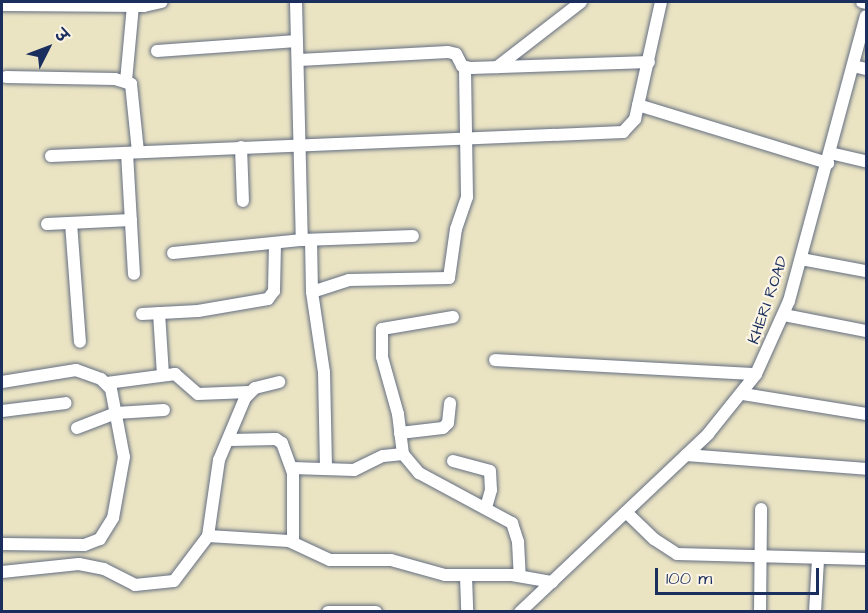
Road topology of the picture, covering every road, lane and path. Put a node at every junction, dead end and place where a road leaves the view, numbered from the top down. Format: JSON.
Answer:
{"nodes":[{"id":1,"x":162,"y":2,"type":"edge"},
{"id":2,"x":296,"y":2,"type":"edge"},
{"id":3,"x":581,"y":2,"type":"edge"},
{"id":4,"x":661,"y":2,"type":"edge"},
{"id":5,"x":862,"y":2,"type":"edge"},
{"id":6,"x":867,"y":3,"type":"edge"},
{"id":7,"x":2,"y":5,"type":"edge"},
{"id":8,"x":133,"y":6,"type":"junction"},
{"id":9,"x":867,"y":16,"type":"edge"},
{"id":10,"x":297,"y":41,"type":"junction"},
{"id":11,"x":157,"y":51,"type":"dead end"},
{"id":12,"x":299,"y":60,"type":"junction"},
{"id":13,"x":649,"y":63,"type":"junction"},
{"id":14,"x":853,"y":66,"type":"junction"},
{"id":15,"x":465,"y":67,"type":"junction"},
{"id":16,"x":496,"y":67,"type":"junction"},
{"id":17,"x":867,"y":69,"type":"edge"},
{"id":18,"x":6,"y":77,"type":"dead end"},
{"id":19,"x":126,"y":81,"type":"junction"},
{"id":20,"x":639,"y":105,"type":"junction"},
{"id":21,"x":466,"y":136,"type":"junction"},
{"id":22,"x":302,"y":143,"type":"junction"},
{"id":23,"x":241,"y":147,"type":"junction"},
{"id":24,"x":133,"y":152,"type":"junction"},
{"id":25,"x":51,"y":156,"type":"dead end"},
{"id":26,"x":829,"y":158,"type":"junction"},
{"id":27,"x":867,"y":161,"type":"edge"},
{"id":28,"x":243,"y":201,"type":"dead end"},
{"id":29,"x":130,"y":220,"type":"junction"},
{"id":30,"x":71,"y":223,"type":"junction"},
{"id":31,"x":47,"y":224,"type":"dead end"},
{"id":32,"x":412,"y":236,"type":"dead end"},
{"id":33,"x":307,"y":240,"type":"junction"},
{"id":34,"x":275,"y":243,"type":"junction"},
{"id":35,"x":173,"y":253,"type":"dead end"},
{"id":36,"x":801,"y":259,"type":"junction"},
{"id":37,"x":867,"y":271,"type":"edge"},
{"id":38,"x":134,"y":274,"type":"dead end"},
{"id":39,"x":312,"y":292,"type":"junction"},
{"id":40,"x":159,"y":313,"type":"junction"},
{"id":41,"x":142,"y":314,"type":"dead end"},
{"id":42,"x":784,"y":315,"type":"junction"},
{"id":43,"x":453,"y":317,"type":"dead end"},
{"id":44,"x":867,"y":331,"type":"edge"},
{"id":45,"x":81,"y":342,"type":"dead end"},
{"id":46,"x":495,"y":360,"type":"dead end"},
{"id":47,"x":756,"y":374,"type":"junction"},
{"id":48,"x":163,"y":375,"type":"junction"},
{"id":49,"x":2,"y":382,"type":"edge"},
{"id":50,"x":279,"y":382,"type":"dead end"},
{"id":51,"x":107,"y":383,"type":"junction"},
{"id":52,"x":249,"y":392,"type":"junction"},
{"id":53,"x":743,"y":394,"type":"junction"},
{"id":54,"x":66,"y":403,"type":"dead end"},
{"id":55,"x":450,"y":403,"type":"dead end"},
{"id":56,"x":164,"y":410,"type":"dead end"},
{"id":57,"x":2,"y":411,"type":"edge"},
{"id":58,"x":116,"y":413,"type":"junction"},
{"id":59,"x":867,"y":414,"type":"edge"},
{"id":60,"x":77,"y":428,"type":"dead end"},
{"id":61,"x":400,"y":433,"type":"junction"},
{"id":62,"x":230,"y":440,"type":"junction"},
{"id":63,"x":403,"y":454,"type":"junction"},
{"id":64,"x":686,"y":455,"type":"junction"},
{"id":65,"x":453,"y":461,"type":"dead end"},
{"id":66,"x":292,"y":468,"type":"junction"},
{"id":67,"x":326,"y":468,"type":"junction"},
{"id":68,"x":867,"y":469,"type":"edge"},
{"id":69,"x":486,"y":508,"type":"junction"},
{"id":70,"x":761,"y":509,"type":"dead end"},
{"id":71,"x":626,"y":512,"type":"junction"},
{"id":72,"x":208,"y":536,"type":"junction"},
{"id":73,"x":293,"y":542,"type":"junction"},
{"id":74,"x":2,"y":544,"type":"edge"},
{"id":75,"x":761,"y":558,"type":"junction"},
{"id":76,"x":867,"y":559,"type":"edge"},
{"id":77,"x":818,"y":560,"type":"junction"},
{"id":78,"x":2,"y":572,"type":"edge"},
{"id":79,"x":466,"y":576,"type":"junction"},
{"id":80,"x":520,"y":576,"type":"junction"},
{"id":81,"x":552,"y":582,"type":"junction"},
{"id":82,"x":328,"y":612,"type":"edge"},
{"id":83,"x":376,"y":612,"type":"edge"},
{"id":84,"x":467,"y":612,"type":"edge"},
{"id":85,"x":520,"y":612,"type":"edge"},
{"id":86,"x":760,"y":612,"type":"edge"},
{"id":87,"x":815,"y":612,"type":"edge"}],
"edges":[{"from":1,"to":8,"type":"street"},
{"from":2,"to":10,"type":"street"},
{"from":3,"to":16,"type":"street"},
{"from":4,"to":13,"type":"street"},
{"from":5,"to":6,"type":"street"},
{"from":7,"to":8,"type":"street"},
{"from":8,"to":19,"type":"street"},
{"from":9,"to":14,"type":"street","name":"KHERI ROAD"},
{"from":10,"to":11,"type":"street"},
{"from":10,"to":12,"type":"street"},
{"from":12,"to":15,"type":"street"},
{"from":12,"to":22,"type":"street"},
{"from":13,"to":16,"type":"street"},
{"from":13,"to":20,"type":"street"},
{"from":14,"to":17,"type":"street"},
{"from":14,"to":26,"type":"street","name":"KHERI ROAD"},
{"from":15,"to":16,"type":"street"},
{"from":15,"to":21,"type":"street"},
{"from":18,"to":19,"type":"street"},
{"from":19,"to":24,"type":"street"},
{"from":20,"to":21,"type":"street"},
{"from":20,"to":26,"type":"street"},
{"from":21,"to":22,"type":"street"},
{"from":21,"to":39,"type":"street"},
{"from":22,"to":23,"type":"street"},
{"from":22,"to":33,"type":"street"},
{"from":23,"to":24,"type":"street"},
{"from":23,"to":28,"type":"street"},
{"from":24,"to":25,"type":"street"},
{"from":24,"to":29,"type":"street"},
{"from":26,"to":27,"type":"street"},
{"from":26,"to":36,"type":"street","name":"KHERI ROAD"},
{"from":29,"to":30,"type":"street"},
{"from":29,"to":38,"type":"street"},
{"from":30,"to":31,"type":"street"},
{"from":30,"to":45,"type":"street"},
{"from":32,"to":33,"type":"street"},
{"from":33,"to":34,"type":"street"},
{"from":33,"to":39,"type":"street"},
{"from":34,"to":35,"type":"street"},
{"from":34,"to":40,"type":"street"},
{"from":36,"to":37,"type":"street"},
{"from":36,"to":42,"type":"street","name":"KHERI ROAD"},
{"from":39,"to":67,"type":"street"},
{"from":40,"to":41,"type":"street"},
{"from":40,"to":48,"type":"street"},
{"from":42,"to":44,"type":"street"},
{"from":42,"to":47,"type":"street","name":"KHERI ROAD"},
{"from":43,"to":61,"type":"street"},
{"from":46,"to":47,"type":"street"},
{"from":47,"to":53,"type":"street","name":"KHERI ROAD"},
{"from":48,"to":51,"type":"street"},
{"from":48,"to":52,"type":"street"},
{"from":49,"to":51,"type":"street"},
{"from":50,"to":52,"type":"street"},
{"from":51,"to":58,"type":"street"},
{"from":52,"to":62,"type":"street"},
{"from":53,"to":59,"type":"street"},
{"from":53,"to":64,"type":"street","name":"KHERI ROAD"},
{"from":54,"to":57,"type":"street"},
{"from":55,"to":61,"type":"street"},
{"from":56,"to":58,"type":"street"},
{"from":58,"to":60,"type":"street"},
{"from":58,"to":74,"type":"street"},
{"from":61,"to":63,"type":"street"},
{"from":62,"to":66,"type":"street"},
{"from":62,"to":72,"type":"street"},
{"from":63,"to":67,"type":"street"},
{"from":63,"to":69,"type":"street"},
{"from":64,"to":68,"type":"street"},
{"from":64,"to":71,"type":"street","name":"KHERI ROAD"},
{"from":65,"to":69,"type":"street"},
{"from":66,"to":67,"type":"street"},
{"from":66,"to":73,"type":"street"},
{"from":69,"to":80,"type":"street"},
{"from":70,"to":75,"type":"street"},
{"from":71,"to":75,"type":"street"},
{"from":71,"to":81,"type":"street","name":"KHERI ROAD"},
{"from":72,"to":73,"type":"street"},
{"from":72,"to":78,"type":"street"},
{"from":73,"to":79,"type":"street"},
{"from":75,"to":77,"type":"street"},
{"from":75,"to":86,"type":"street"},
{"from":76,"to":77,"type":"street"},
{"from":77,"to":87,"type":"street"},
{"from":79,"to":80,"type":"street"},
{"from":79,"to":84,"type":"street"},
{"from":80,"to":81,"type":"street"},
{"from":81,"to":85,"type":"street","name":"KHERI ROAD"},
{"from":82,"to":83,"type":"street"}]}
